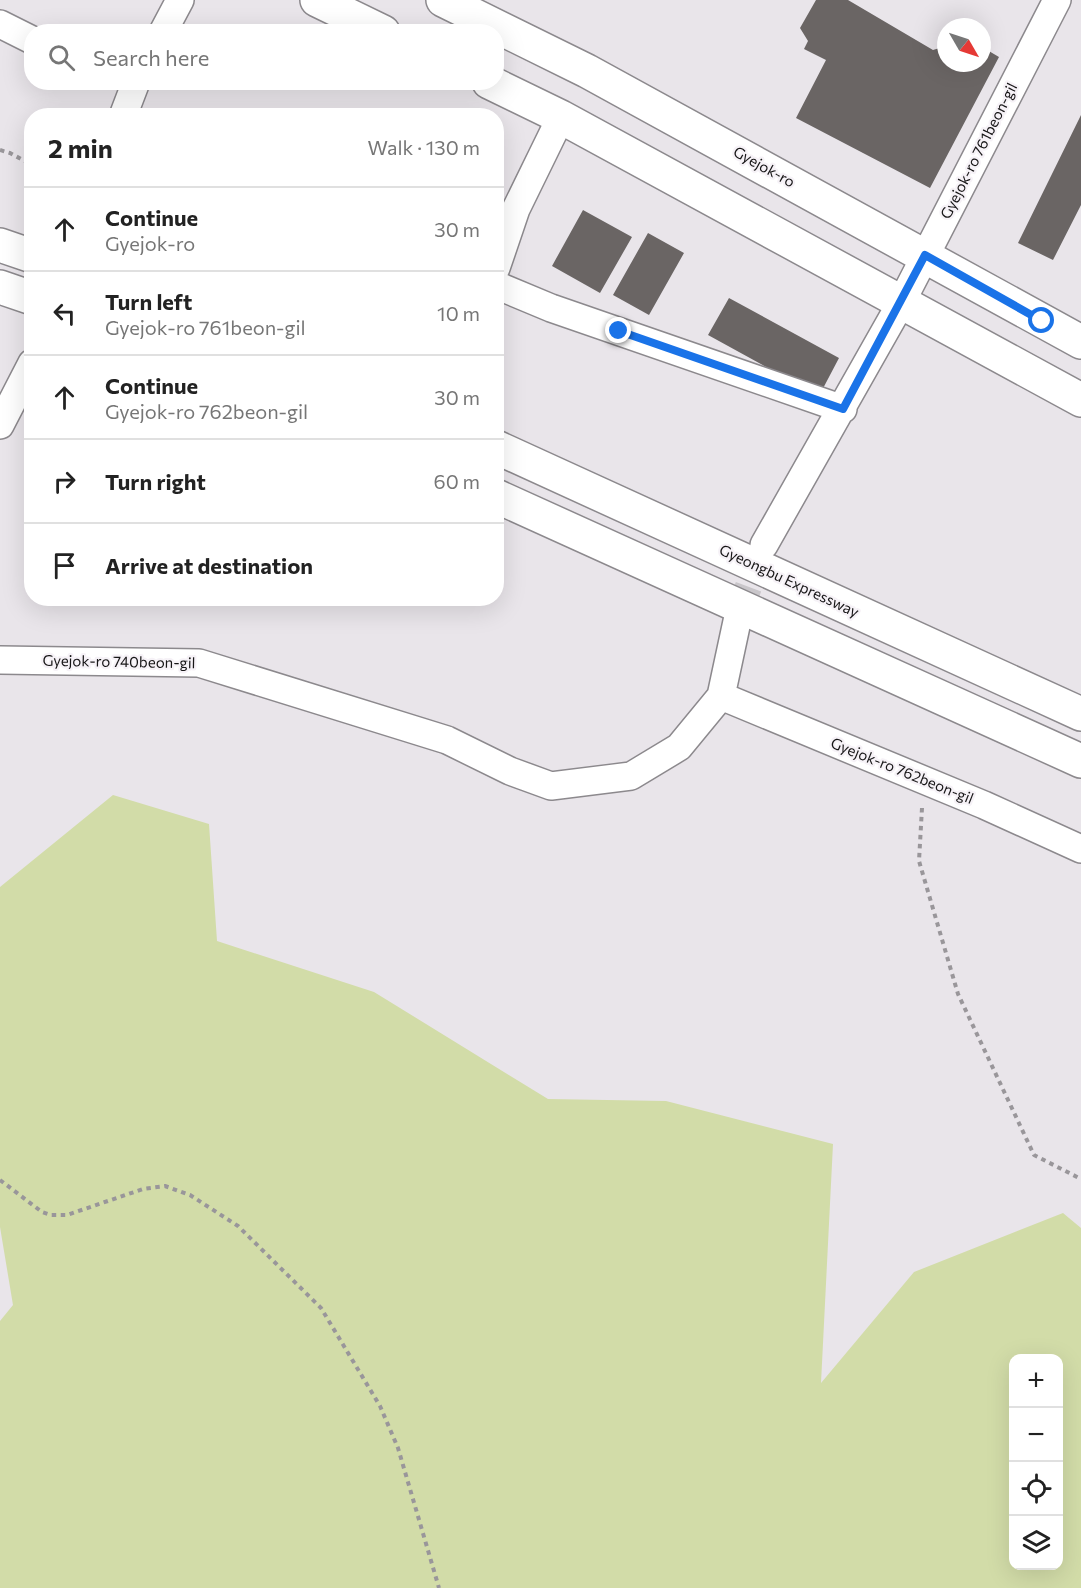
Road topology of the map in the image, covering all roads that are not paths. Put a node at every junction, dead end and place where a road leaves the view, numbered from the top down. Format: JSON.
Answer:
{"nodes":[{"id":1,"x":180,"y":0,"type":"edge"},
{"id":2,"x":317,"y":0,"type":"edge"},
{"id":3,"x":443,"y":0,"type":"edge"},
{"id":4,"x":1057,"y":0,"type":"edge"},
{"id":5,"x":0,"y":24,"type":"edge"},
{"id":6,"x":167,"y":24,"type":"edge"},
{"id":7,"x":366,"y":24,"type":"edge"},
{"id":8,"x":492,"y":24,"type":"edge"},
{"id":9,"x":504,"y":30,"type":"edge"},
{"id":10,"x":24,"y":36,"type":"edge"},
{"id":11,"x":504,"y":89,"type":"edge"},
{"id":12,"x":128,"y":90,"type":"edge"},
{"id":13,"x":125,"y":108,"type":"edge"},
{"id":14,"x":561,"y":117,"type":"junction"},
{"id":15,"x":504,"y":244,"type":"edge"},
{"id":16,"x":0,"y":245,"type":"edge"},
{"id":17,"x":24,"y":253,"type":"edge"},
{"id":18,"x":925,"y":255,"type":"junction"},
{"id":19,"x":0,"y":287,"type":"edge"},
{"id":20,"x":504,"y":288,"type":"edge"},
{"id":21,"x":24,"y":295,"type":"edge"},
{"id":22,"x":900,"y":303,"type":"junction"},
{"id":23,"x":1081,"y":342,"type":"edge"},
{"id":24,"x":24,"y":378,"type":"edge"},
{"id":25,"x":1081,"y":400,"type":"edge"},
{"id":26,"x":843,"y":409,"type":"junction"},
{"id":27,"x":0,"y":425,"type":"edge"},
{"id":28,"x":504,"y":451,"type":"edge"},
{"id":29,"x":504,"y":500,"type":"edge"},
{"id":30,"x":764,"y":545,"type":"tunnel mouth"},
{"id":31,"x":739,"y":612,"type":"tunnel mouth"},
{"id":32,"x":0,"y":660,"type":"edge"},
{"id":33,"x":721,"y":696,"type":"junction"},
{"id":34,"x":1081,"y":714,"type":"edge"},
{"id":35,"x":1081,"y":761,"type":"edge"},
{"id":36,"x":1081,"y":849,"type":"edge"}],
"edges":[{"from":1,"to":6,"type":"street"},
{"from":2,"to":7,"type":"main road"},
{"from":3,"to":8,"type":"main road","name":"Gyejok-ro"},
{"from":4,"to":18,"type":"street","name":"Gyejok-ro 761beon-gil"},
{"from":5,"to":10,"type":"street"},
{"from":9,"to":18,"type":"main road","name":"Gyejok-ro"},
{"from":11,"to":14,"type":"main road"},
{"from":12,"to":13,"type":"street"},
{"from":14,"to":15,"type":"street"},
{"from":14,"to":22,"type":"main road"},
{"from":16,"to":17,"type":"main road"},
{"from":18,"to":22,"type":"street","name":"Gyejok-ro 761beon-gil"},
{"from":18,"to":23,"type":"main road","name":"Gyejok-ro"},
{"from":19,"to":21,"type":"main road"},
{"from":20,"to":26,"type":"street"},
{"from":22,"to":25,"type":"main road"},
{"from":22,"to":26,"type":"street"},
{"from":24,"to":27,"type":"street"},
{"from":26,"to":30,"type":"street"},
{"from":28,"to":34,"type":"main road","name":"Gyeongbu Expressway"},
{"from":29,"to":35,"type":"main road"},
{"from":31,"to":33,"type":"street"},
{"from":32,"to":33,"type":"street","name":"Gyejok-ro 740beon-gil"},
{"from":33,"to":36,"type":"street","name":"Gyejok-ro 762beon-gil"}]}
